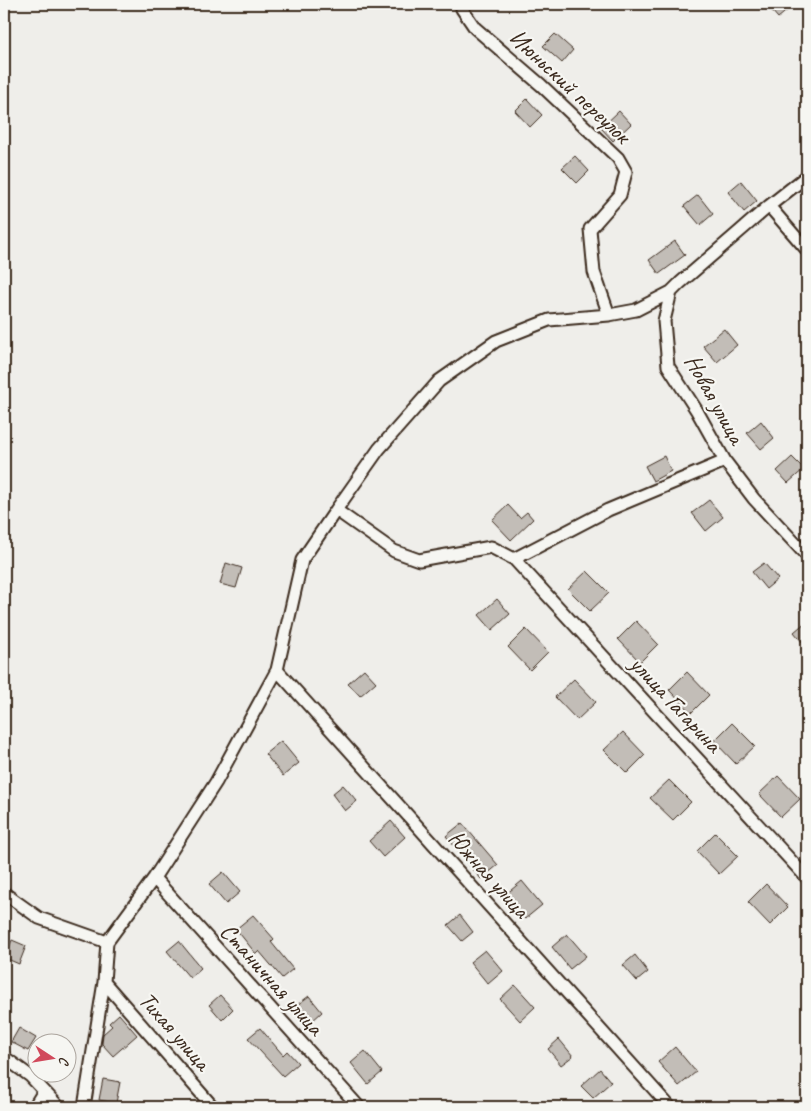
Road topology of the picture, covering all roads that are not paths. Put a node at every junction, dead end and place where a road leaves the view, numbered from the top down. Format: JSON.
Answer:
{"nodes":[{"id":1,"x":464,"y":4,"type":"edge"},
{"id":2,"x":807,"y":176,"type":"edge"},
{"id":3,"x":769,"y":206,"type":"junction"},
{"id":4,"x":807,"y":250,"type":"edge"},
{"id":5,"x":671,"y":292,"type":"junction"},
{"id":6,"x":609,"y":316,"type":"junction"},
{"id":7,"x":725,"y":461,"type":"junction"},
{"id":8,"x":336,"y":510,"type":"junction"},
{"id":9,"x":807,"y":556,"type":"edge"},
{"id":10,"x":514,"y":560,"type":"junction"},
{"id":11,"x":277,"y":670,"type":"junction"},
{"id":12,"x":154,"y":878,"type":"junction"},
{"id":13,"x":807,"y":878,"type":"edge"},
{"id":14,"x":4,"y":892,"type":"edge"},
{"id":15,"x":107,"y":942,"type":"junction"},
{"id":16,"x":104,"y":982,"type":"junction"},
{"id":17,"x":4,"y":1056,"type":"edge"},
{"id":18,"x":44,"y":1091,"type":"junction"},
{"id":19,"x":34,"y":1107,"type":"edge"},
{"id":20,"x":59,"y":1107,"type":"edge"},
{"id":21,"x":84,"y":1107,"type":"edge"},
{"id":22,"x":213,"y":1107,"type":"edge"},
{"id":23,"x":358,"y":1107,"type":"edge"},
{"id":24,"x":670,"y":1107,"type":"edge"}],
"edges":[{"from":1,"to":6,"type":"street","name":"Июньский переулок"},
{"from":2,"to":3,"type":"street"},
{"from":3,"to":4,"type":"street"},
{"from":3,"to":5,"type":"street"},
{"from":5,"to":6,"type":"street"},
{"from":5,"to":7,"type":"street","name":"Новая улица"},
{"from":6,"to":8,"type":"street"},
{"from":7,"to":9,"type":"street","name":"Новая улица"},
{"from":7,"to":10,"type":"street"},
{"from":8,"to":10,"type":"street","name":"улица Гагарина"},
{"from":8,"to":11,"type":"street"},
{"from":10,"to":13,"type":"street","name":"улица Гагарина"},
{"from":11,"to":12,"type":"street"},
{"from":11,"to":24,"type":"street","name":"Южная улица"},
{"from":12,"to":15,"type":"street"},
{"from":12,"to":23,"type":"street","name":"Станичная улица"},
{"from":14,"to":15,"type":"street"},
{"from":15,"to":16,"type":"street"},
{"from":16,"to":21,"type":"street"},
{"from":16,"to":22,"type":"street","name":"Тихая улица"},
{"from":17,"to":18,"type":"street"},
{"from":18,"to":19,"type":"street"},
{"from":18,"to":20,"type":"street"}]}
